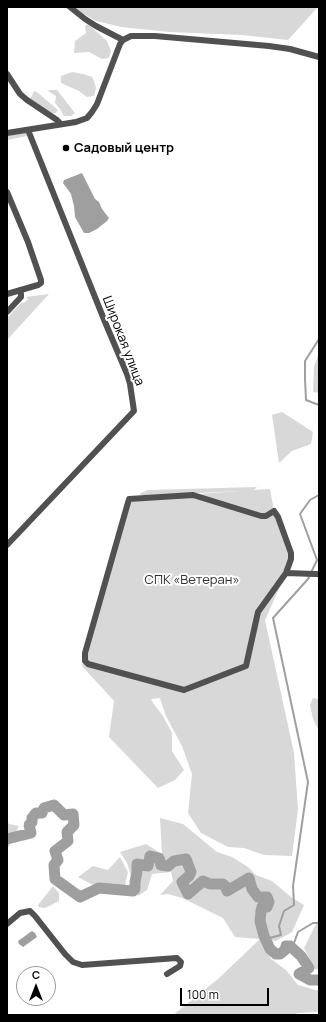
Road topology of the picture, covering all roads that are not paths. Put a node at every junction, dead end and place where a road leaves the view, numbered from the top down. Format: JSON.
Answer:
{"nodes":[{"id":1,"x":70,"y":7,"type":"edge"},
{"id":2,"x":123,"y":40,"type":"junction"},
{"id":3,"x":319,"y":57,"type":"edge"},
{"id":4,"x":7,"y":74,"type":"edge"},
{"id":5,"x":61,"y":124,"type":"junction"},
{"id":6,"x":28,"y":130,"type":"junction"},
{"id":7,"x":7,"y":133,"type":"edge"},
{"id":8,"x":7,"y":192,"type":"edge"},
{"id":9,"x":20,"y":290,"type":"junction"},
{"id":10,"x":7,"y":294,"type":"edge"},
{"id":11,"x":7,"y":312,"type":"edge"},
{"id":12,"x":7,"y":545,"type":"edge"},
{"id":13,"x":286,"y":573,"type":"junction"},
{"id":14,"x":319,"y":574,"type":"edge"},
{"id":15,"x":7,"y":924,"type":"edge"},
{"id":16,"x":167,"y":974,"type":"dead end"}],
"edges":[{"from":1,"to":2,"type":"street"},
{"from":2,"to":3,"type":"street"},
{"from":2,"to":5,"type":"street"},
{"from":4,"to":5,"type":"street"},
{"from":5,"to":6,"type":"street"},
{"from":6,"to":7,"type":"street"},
{"from":6,"to":12,"type":"street","name":"Широкая улица"},
{"from":8,"to":9,"type":"street"},
{"from":9,"to":10,"type":"street"},
{"from":9,"to":11,"type":"street"},
{"from":13,"to":13,"type":"street"},
{"from":13,"to":14,"type":"street"},
{"from":15,"to":16,"type":"street"}]}
